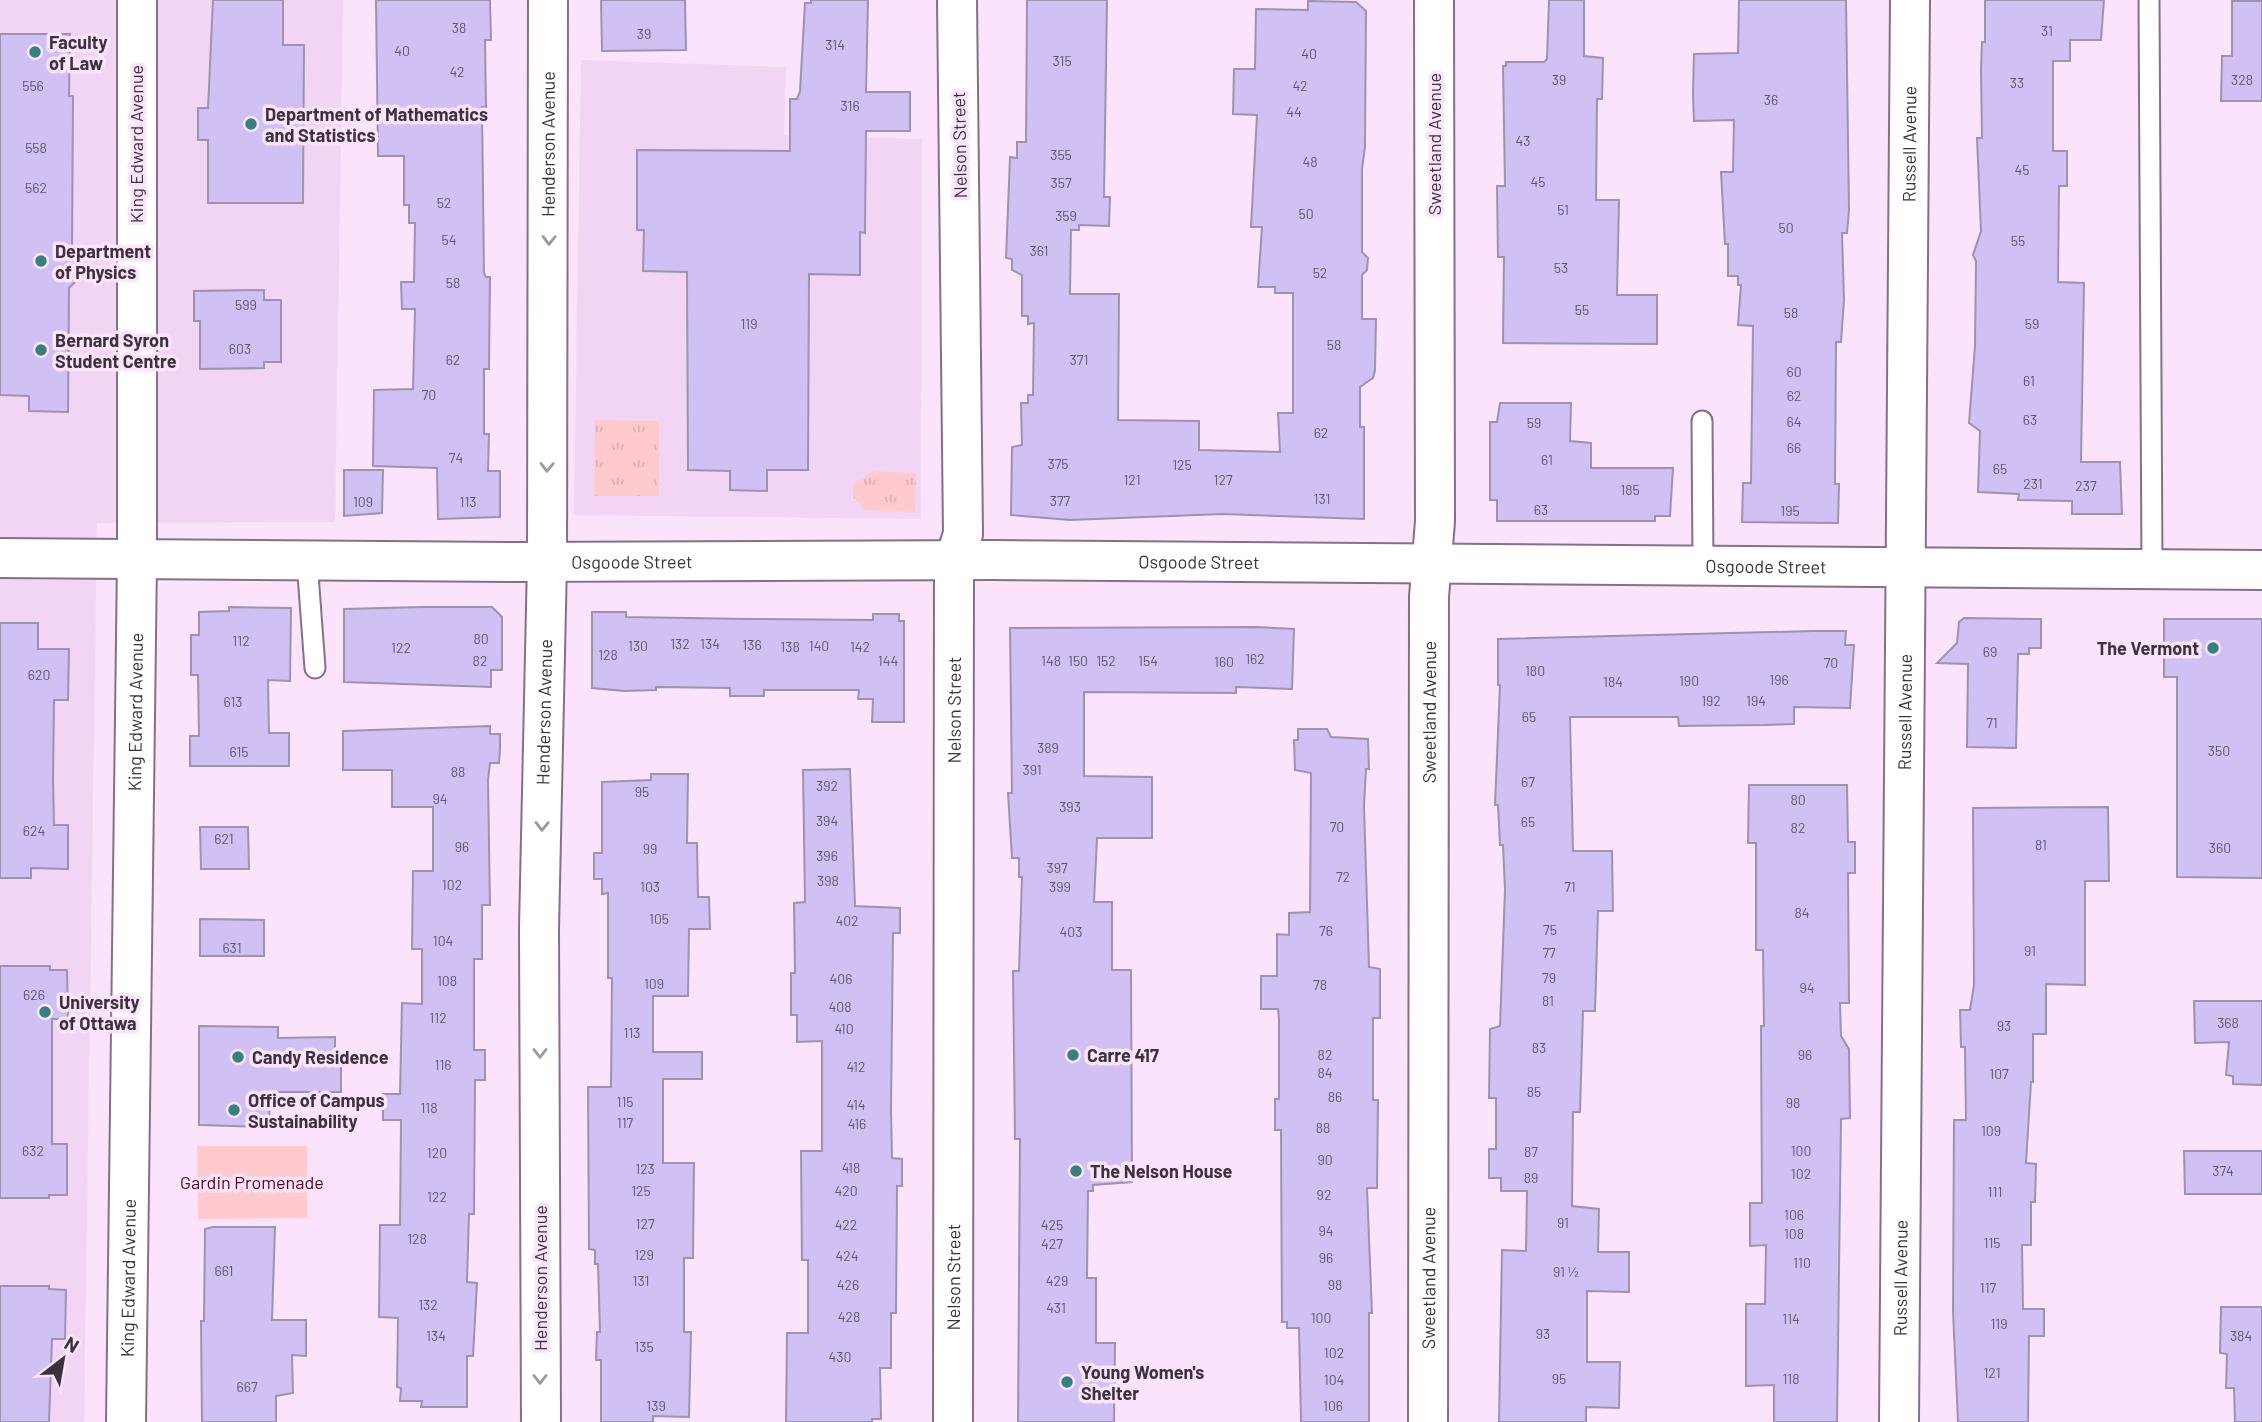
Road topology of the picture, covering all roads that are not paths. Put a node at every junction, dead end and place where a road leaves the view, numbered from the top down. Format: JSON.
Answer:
{"nodes":[{"id":1,"x":137,"y":0,"type":"edge"},
{"id":2,"x":548,"y":0,"type":"edge"},
{"id":3,"x":957,"y":0,"type":"edge"},
{"id":4,"x":1434,"y":0,"type":"edge"},
{"id":5,"x":1910,"y":0,"type":"edge"},
{"id":6,"x":2149,"y":0,"type":"edge"},
{"id":7,"x":1702,"y":421,"type":"dead end"},
{"id":8,"x":0,"y":558,"type":"edge"},
{"id":9,"x":137,"y":560,"type":"junction"},
{"id":10,"x":307,"y":562,"type":"junction"},
{"id":11,"x":547,"y":562,"type":"junction"},
{"id":12,"x":954,"y":562,"type":"junction"},
{"id":13,"x":1433,"y":565,"type":"junction"},
{"id":14,"x":1703,"y":566,"type":"junction"},
{"id":15,"x":1906,"y":566,"type":"junction"},
{"id":16,"x":2152,"y":569,"type":"junction"},
{"id":17,"x":2262,"y":570,"type":"edge"},
{"id":18,"x":315,"y":668,"type":"dead end"},
{"id":19,"x":126,"y":1422,"type":"edge"},
{"id":20,"x":541,"y":1422,"type":"edge"},
{"id":21,"x":953,"y":1422,"type":"edge"},
{"id":22,"x":1428,"y":1422,"type":"edge"},
{"id":23,"x":1899,"y":1422,"type":"edge"}],
"edges":[{"from":1,"to":9,"type":"street","name":"King Edward Avenue"},
{"from":2,"to":11,"type":"street","name":"Henderson Avenue","one_way":true},
{"from":3,"to":12,"type":"street","name":"Nelson Street"},
{"from":4,"to":13,"type":"street","name":"Sweetland Avenue"},
{"from":5,"to":15,"type":"street","name":"Russell Avenue"},
{"from":6,"to":16,"type":"lane"},
{"from":7,"to":14,"type":"lane"},
{"from":8,"to":9,"type":"street","name":"Osgoode Street"},
{"from":9,"to":10,"type":"street","name":"Osgoode Street"},
{"from":9,"to":19,"type":"street","name":"King Edward Avenue"},
{"from":10,"to":11,"type":"street","name":"Osgoode Street"},
{"from":10,"to":18,"type":"lane"},
{"from":11,"to":12,"type":"street","name":"Osgoode Street"},
{"from":11,"to":20,"type":"street","name":"Henderson Avenue","one_way":true},
{"from":12,"to":13,"type":"street","name":"Osgoode Street"},
{"from":12,"to":21,"type":"street","name":"Nelson Street"},
{"from":13,"to":14,"type":"street","name":"Osgoode Street"},
{"from":13,"to":22,"type":"street","name":"Sweetland Avenue"},
{"from":14,"to":15,"type":"street","name":"Osgoode Street"},
{"from":15,"to":16,"type":"street","name":"Osgoode Street"},
{"from":15,"to":23,"type":"street","name":"Russell Avenue"},
{"from":16,"to":17,"type":"street","name":"Osgoode Street"}]}
